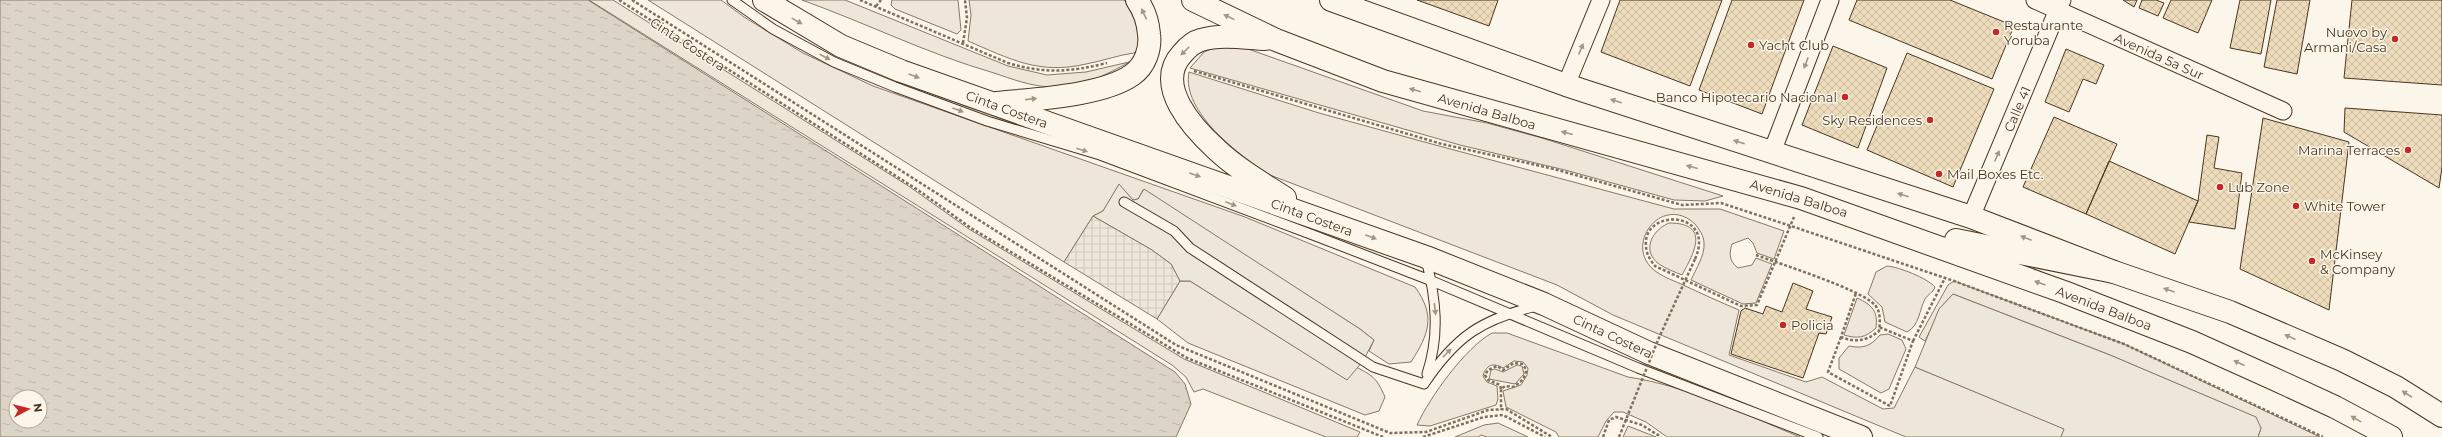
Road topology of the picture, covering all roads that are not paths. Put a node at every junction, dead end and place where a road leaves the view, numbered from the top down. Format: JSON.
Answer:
{"nodes":[{"id":1,"x":732,"y":0,"type":"edge"},
{"id":2,"x":764,"y":0,"type":"edge"},
{"id":3,"x":1137,"y":0,"type":"edge"},
{"id":4,"x":1193,"y":0,"type":"edge"},
{"id":5,"x":1331,"y":0,"type":"edge"},
{"id":6,"x":1601,"y":0,"type":"edge"},
{"id":7,"x":1830,"y":0,"type":"edge"},
{"id":8,"x":2035,"y":0,"type":"edge"},
{"id":9,"x":1360,"y":5,"type":"edge"},
{"id":10,"x":2060,"y":5,"type":"edge"},
{"id":11,"x":1276,"y":40,"type":"junction"},
{"id":12,"x":1566,"y":85,"type":"junction"},
{"id":13,"x":992,"y":104,"type":"junction"},
{"id":14,"x":2283,"y":111,"type":"dead end"},
{"id":15,"x":1772,"y":152,"type":"junction"},
{"id":16,"x":1124,"y":202,"type":"dead end"},
{"id":17,"x":1971,"y":217,"type":"junction"},
{"id":18,"x":1316,"y":218,"type":"junction"},
{"id":19,"x":1864,"y":219,"type":"junction"},
{"id":20,"x":1426,"y":257,"type":"junction"},
{"id":21,"x":2114,"y":272,"type":"junction"},
{"id":22,"x":1432,"y":281,"type":"junction"},
{"id":23,"x":1544,"y":304,"type":"junction"},
{"id":24,"x":1506,"y":313,"type":"junction"},
{"id":25,"x":1424,"y":384,"type":"junction"},
{"id":26,"x":2441,"y":410,"type":"edge"},
{"id":27,"x":2386,"y":435,"type":"edge"},
{"id":28,"x":1818,"y":437,"type":"edge"},
{"id":29,"x":1861,"y":437,"type":"edge"}],
"edges":[{"from":1,"to":22,"type":"lane","one_way":true},
{"from":2,"to":13,"type":"main road","name":"Cinta Costera","one_way":true},
{"from":13,"to":3,"type":"main road","one_way":true},
{"from":11,"to":4,"type":"main road","name":"Avenida Balboa","one_way":true},
{"from":5,"to":9,"type":"main road"},
{"from":12,"to":6,"type":"street","one_way":true},
{"from":7,"to":15,"type":"street","one_way":true},
{"from":8,"to":10,"type":"street","name":"Avenida 5a Sur"},
{"from":9,"to":12,"type":"main road"},
{"from":10,"to":14,"type":"street","name":"Avenida 5a Sur"},
{"from":17,"to":10,"type":"street","name":"Calle 41","one_way":true},
{"from":11,"to":18,"type":"main road","one_way":true},
{"from":19,"to":11,"type":"main road","name":"Avenida Balboa","one_way":true},
{"from":15,"to":12,"type":"main road","one_way":true},
{"from":13,"to":18,"type":"main road","name":"Cinta Costera","one_way":true},
{"from":17,"to":15,"type":"main road","one_way":true},
{"from":16,"to":25,"type":"lane"},
{"from":21,"to":17,"type":"main road","one_way":true},
{"from":18,"to":20,"type":"main road","name":"Cinta Costera","one_way":true},
{"from":19,"to":21,"type":"main road"},
{"from":27,"to":19,"type":"main road","name":"Avenida Balboa","one_way":true},
{"from":20,"to":22,"type":"lane"},
{"from":20,"to":23,"type":"main road","name":"Cinta Costera"},
{"from":26,"to":21,"type":"main road","one_way":true},
{"from":22,"to":24,"type":"lane"},
{"from":22,"to":25,"type":"lane","one_way":true},
{"from":23,"to":24,"type":"lane"},
{"from":23,"to":29,"type":"main road","name":"Cinta Costera"},
{"from":25,"to":24,"type":"lane","one_way":true},
{"from":24,"to":28,"type":"lane"}]}
